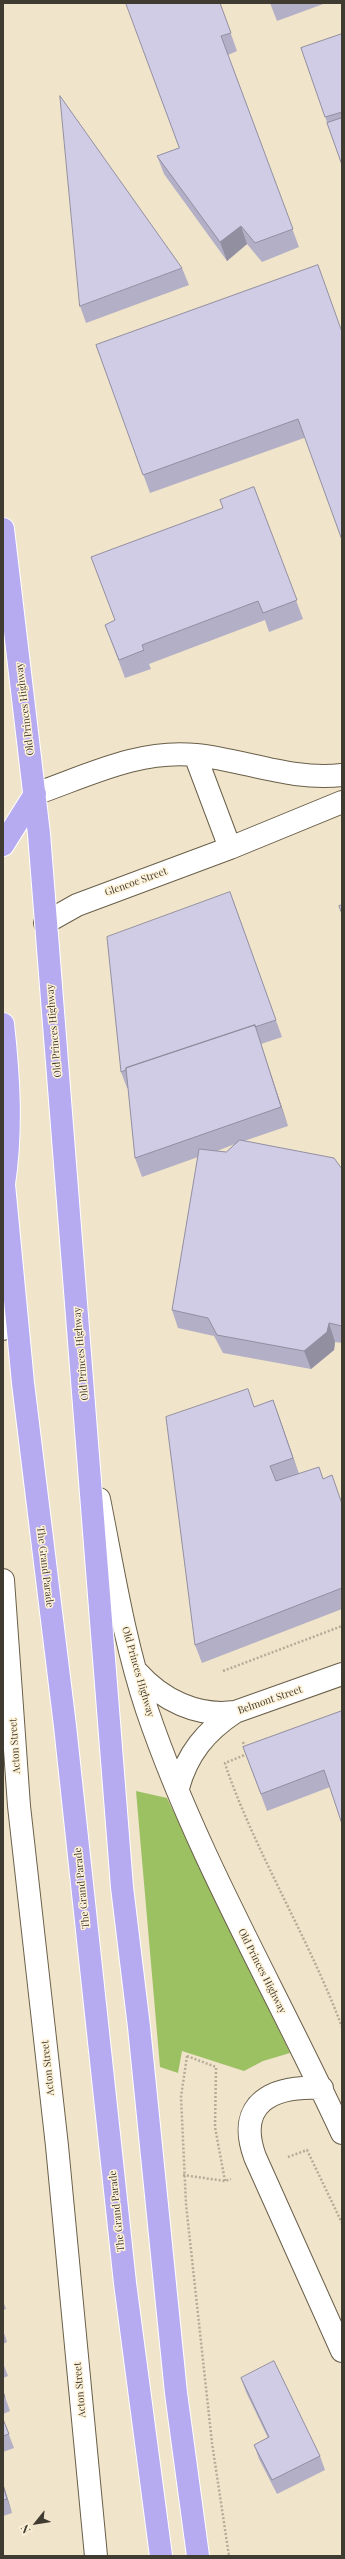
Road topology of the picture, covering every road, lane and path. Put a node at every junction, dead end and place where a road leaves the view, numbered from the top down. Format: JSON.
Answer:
{"nodes":[{"id":1,"x":3,"y":529,"type":"edge"},
{"id":2,"x":195,"y":755,"type":"junction"},
{"id":3,"x":342,"y":775,"type":"edge"},
{"id":4,"x":35,"y":794,"type":"junction"},
{"id":5,"x":342,"y":802,"type":"edge"},
{"id":6,"x":3,"y":844,"type":"edge"},
{"id":7,"x":230,"y":848,"type":"junction"},
{"id":8,"x":45,"y":923,"type":"junction"},
{"id":9,"x":3,"y":1024,"type":"edge"},
{"id":10,"x":3,"y":1179,"type":"edge"},
{"id":11,"x":7,"y":1220,"type":"junction"},
{"id":12,"x":3,"y":1329,"type":"edge"},
{"id":13,"x":90,"y":1454,"type":"junction"},
{"id":14,"x":3,"y":1580,"type":"edge"},
{"id":15,"x":342,"y":1626,"type":"edge"},
{"id":16,"x":223,"y":1671,"type":"dead end"},
{"id":17,"x":136,"y":1672,"type":"junction"},
{"id":18,"x":342,"y":1674,"type":"edge"},
{"id":19,"x":235,"y":1712,"type":"junction"},
{"id":20,"x":243,"y":1740,"type":"dead end"},
{"id":21,"x":254,"y":1752,"type":"edge"},
{"id":22,"x":247,"y":1754,"type":"junction"},
{"id":23,"x":178,"y":1788,"type":"junction"},
{"id":24,"x":11,"y":1806,"type":"edge"},
{"id":25,"x":342,"y":2027,"type":"edge"},
{"id":26,"x":322,"y":2088,"type":"junction"},
{"id":27,"x":342,"y":2133,"type":"edge"},
{"id":28,"x":307,"y":2150,"type":"dead end"},
{"id":29,"x":182,"y":2175,"type":"dead end"},
{"id":30,"x":342,"y":2223,"type":"edge"},
{"id":31,"x":342,"y":2351,"type":"edge"},
{"id":32,"x":96,"y":2556,"type":"edge"},
{"id":33,"x":161,"y":2556,"type":"edge"},
{"id":34,"x":198,"y":2556,"type":"edge"},
{"id":35,"x":229,"y":2556,"type":"edge"}],
"edges":[{"from":1,"to":4,"type":"main road","name":"Old Princes Highway"},
{"from":2,"to":3,"type":"street"},
{"from":2,"to":4,"type":"street"},
{"from":2,"to":7,"type":"street"},
{"from":4,"to":6,"type":"main road"},
{"from":4,"to":8,"type":"main road","name":"Old Princes Highway"},
{"from":5,"to":7,"type":"street","name":"Glencoe Street"},
{"from":7,"to":8,"type":"street","name":"Glencoe Street"},
{"from":8,"to":13,"type":"main road","name":"Old Princes Highway"},
{"from":9,"to":10,"type":"main road"},
{"from":10,"to":11,"type":"main road"},
{"from":11,"to":12,"type":"street"},
{"from":11,"to":33,"type":"main road","name":"The Grand Parade"},
{"from":13,"to":17,"type":"street","name":"Old Princes Highway"},
{"from":13,"to":34,"type":"main road"},
{"from":14,"to":24,"type":"street","name":"Acton Street"},
{"from":15,"to":16,"type":"path"},
{"from":17,"to":19,"type":"street","name":"Belmont Street"},
{"from":17,"to":23,"type":"street","name":"Old Princes Highway"},
{"from":18,"to":19,"type":"street","name":"Belmont Street"},
{"from":19,"to":23,"type":"street"},
{"from":20,"to":22,"type":"path"},
{"from":21,"to":22,"type":"path"},
{"from":22,"to":25,"type":"path"},
{"from":23,"to":26,"type":"street","name":"Old Princes Highway"},
{"from":24,"to":32,"type":"street","name":"Acton Street"},
{"from":26,"to":27,"type":"street","name":"Old Princes Highway"},
{"from":26,"to":31,"type":"street"},
{"from":28,"to":30,"type":"path"},
{"from":29,"to":35,"type":"path","bridge":true}]}
